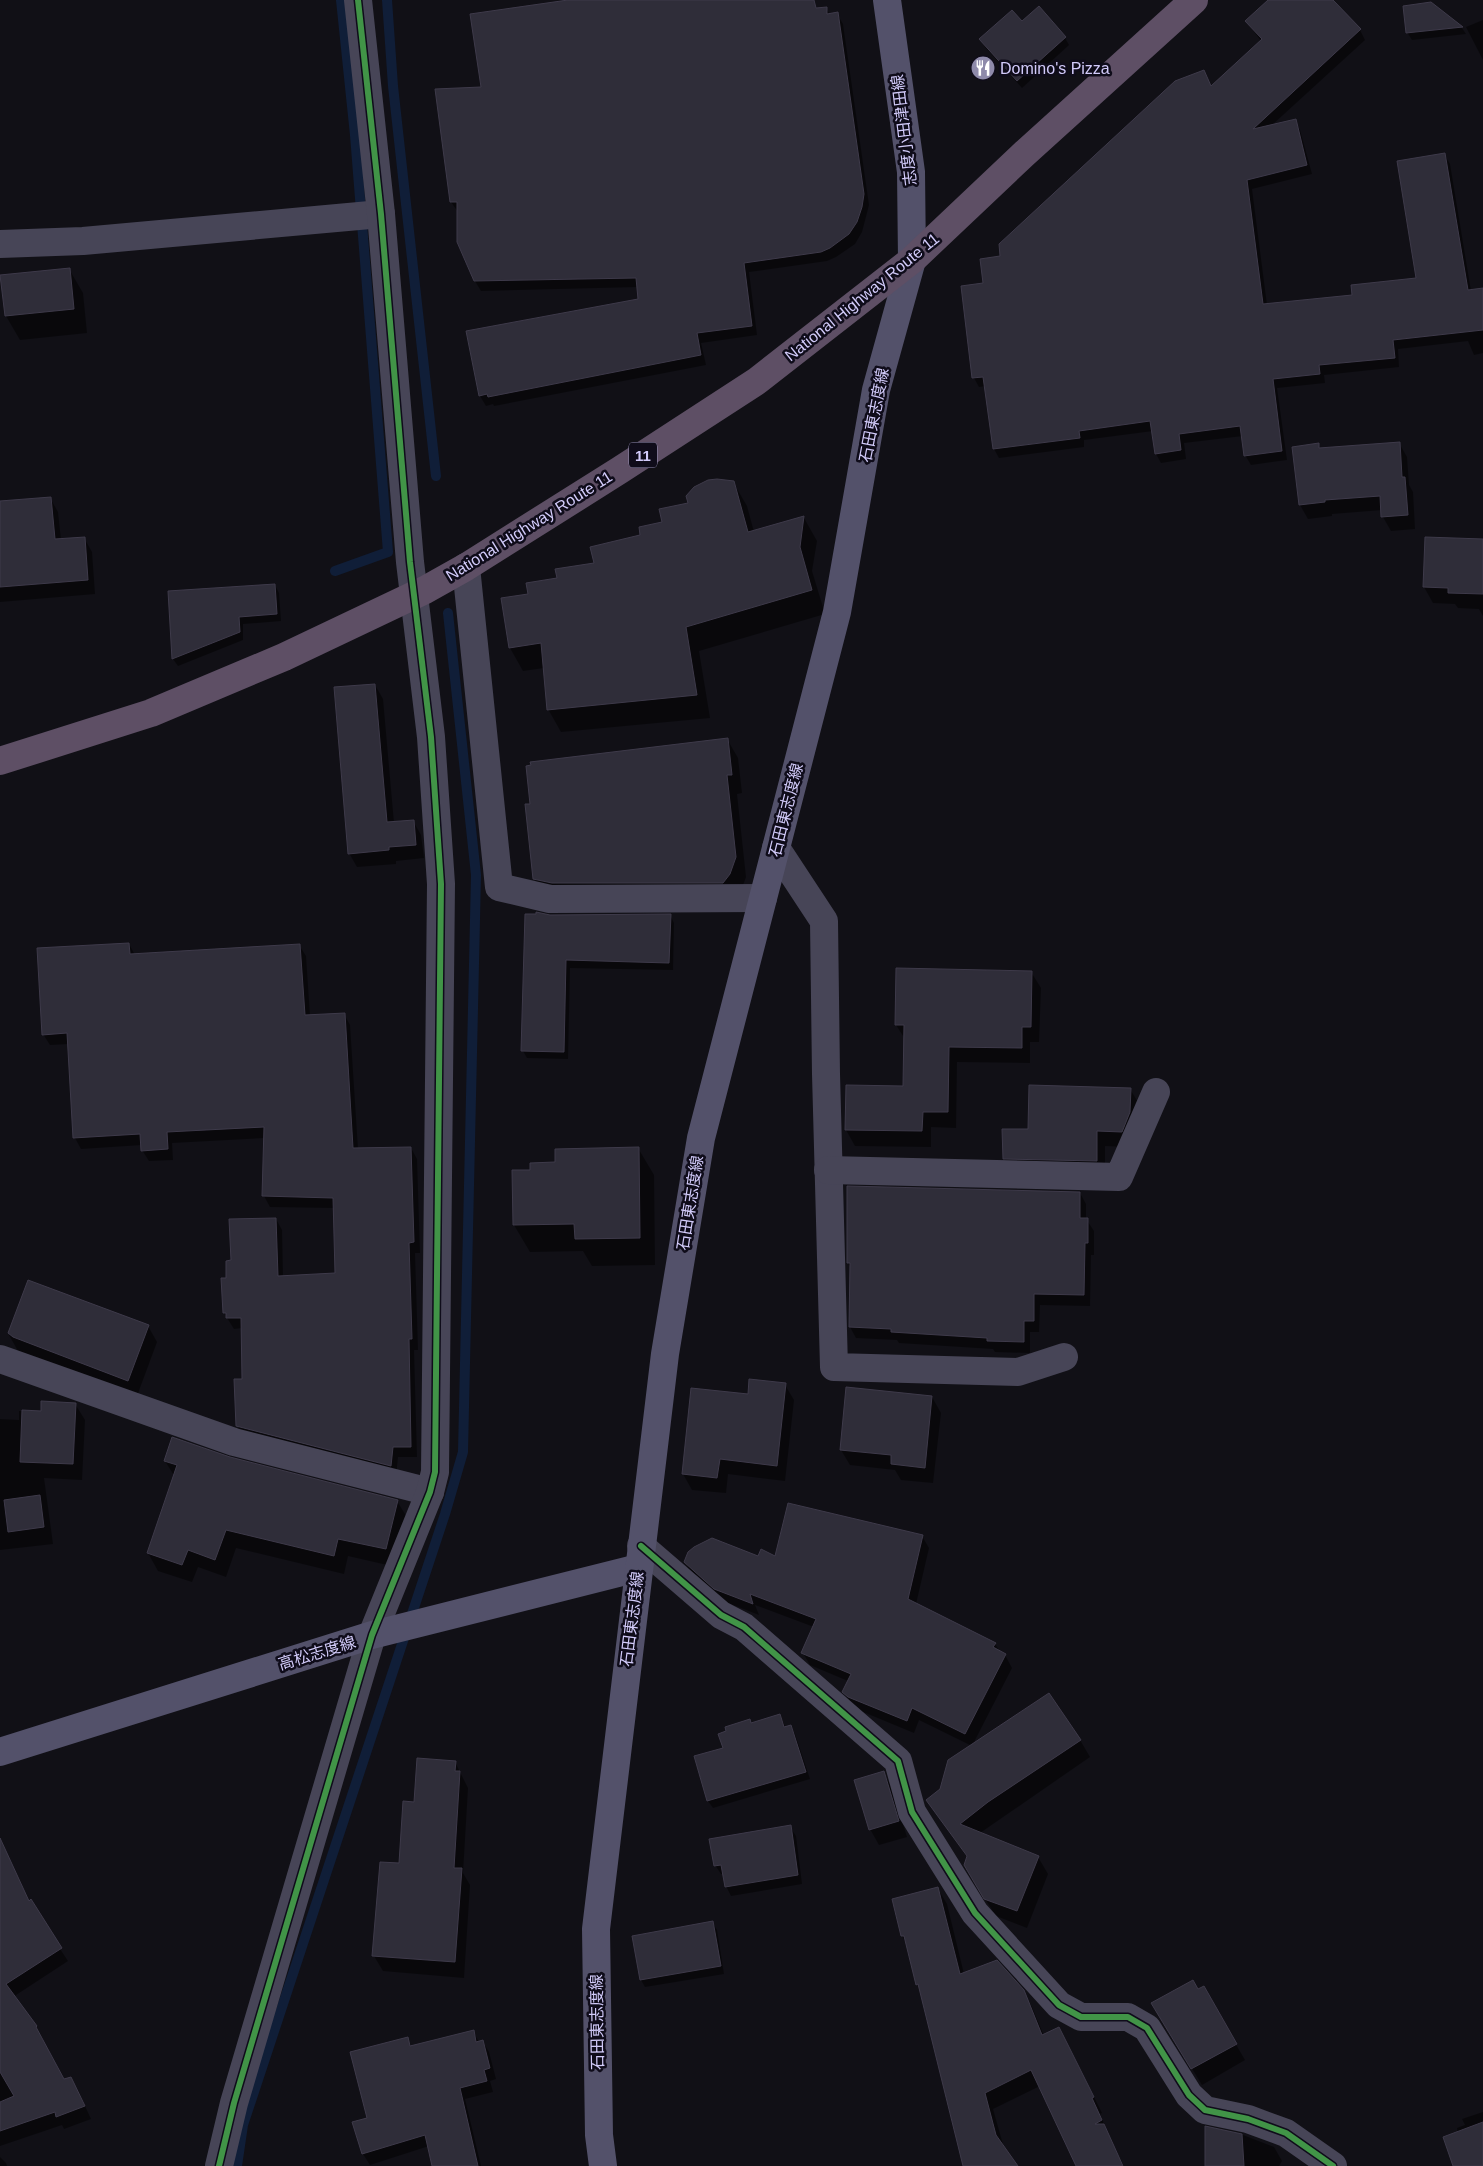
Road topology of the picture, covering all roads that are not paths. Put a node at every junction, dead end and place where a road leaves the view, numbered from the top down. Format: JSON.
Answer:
{"nodes":[{"id":1,"x":358,"y":0,"type":"edge"},
{"id":2,"x":887,"y":0,"type":"edge"},
{"id":3,"x":1194,"y":0,"type":"edge"},
{"id":4,"x":381,"y":214,"type":"junction"},
{"id":5,"x":0,"y":244,"type":"edge"},
{"id":6,"x":912,"y":260,"type":"junction"},
{"id":7,"x":466,"y":567,"type":"junction"},
{"id":8,"x":414,"y":596,"type":"junction"},
{"id":9,"x":0,"y":761,"type":"edge"},
{"id":10,"x":776,"y":848,"type":"junction"},
{"id":11,"x":763,"y":898,"type":"junction"},
{"id":12,"x":1156,"y":1092,"type":"dead end"},
{"id":13,"x":828,"y":1170,"type":"junction"},
{"id":14,"x":1064,"y":1357,"type":"dead end"},
{"id":15,"x":0,"y":1359,"type":"edge"},
{"id":16,"x":430,"y":1492,"type":"junction"},
{"id":17,"x":640,"y":1557,"type":"junction"},
{"id":18,"x":372,"y":1636,"type":"junction"},
{"id":19,"x":0,"y":1752,"type":"edge"},
{"id":20,"x":219,"y":2166,"type":"edge"},
{"id":21,"x":603,"y":2166,"type":"edge"},
{"id":22,"x":1333,"y":2166,"type":"edge"}],
"edges":[{"from":1,"to":4,"type":"street"},
{"from":2,"to":6,"type":"main road","name":"志度小田津田線"},
{"from":3,"to":6,"type":"highway","name":"National Highway Route 11","number":"11"},
{"from":4,"to":5,"type":"street"},
{"from":4,"to":8,"type":"street"},
{"from":6,"to":7,"type":"highway","name":"National Highway Route 11","number":"11"},
{"from":6,"to":10,"type":"main road","name":"石田東志度線"},
{"from":7,"to":8,"type":"highway","name":"National Highway Route 11","number":"11"},
{"from":7,"to":11,"type":"street"},
{"from":8,"to":9,"type":"highway","name":"National Highway Route 11","number":"11"},
{"from":8,"to":16,"type":"street"},
{"from":10,"to":11,"type":"main road","name":"石田東志度線"},
{"from":10,"to":13,"type":"street"},
{"from":11,"to":17,"type":"main road","name":"石田東志度線"},
{"from":12,"to":13,"type":"street"},
{"from":13,"to":14,"type":"street"},
{"from":15,"to":16,"type":"street"},
{"from":16,"to":18,"type":"street"},
{"from":17,"to":18,"type":"main road","name":"高松志度線"},
{"from":17,"to":21,"type":"main road","name":"石田東志度線"},
{"from":17,"to":22,"type":"street"},
{"from":18,"to":19,"type":"main road","name":"高松志度線"},
{"from":18,"to":20,"type":"street"}]}
